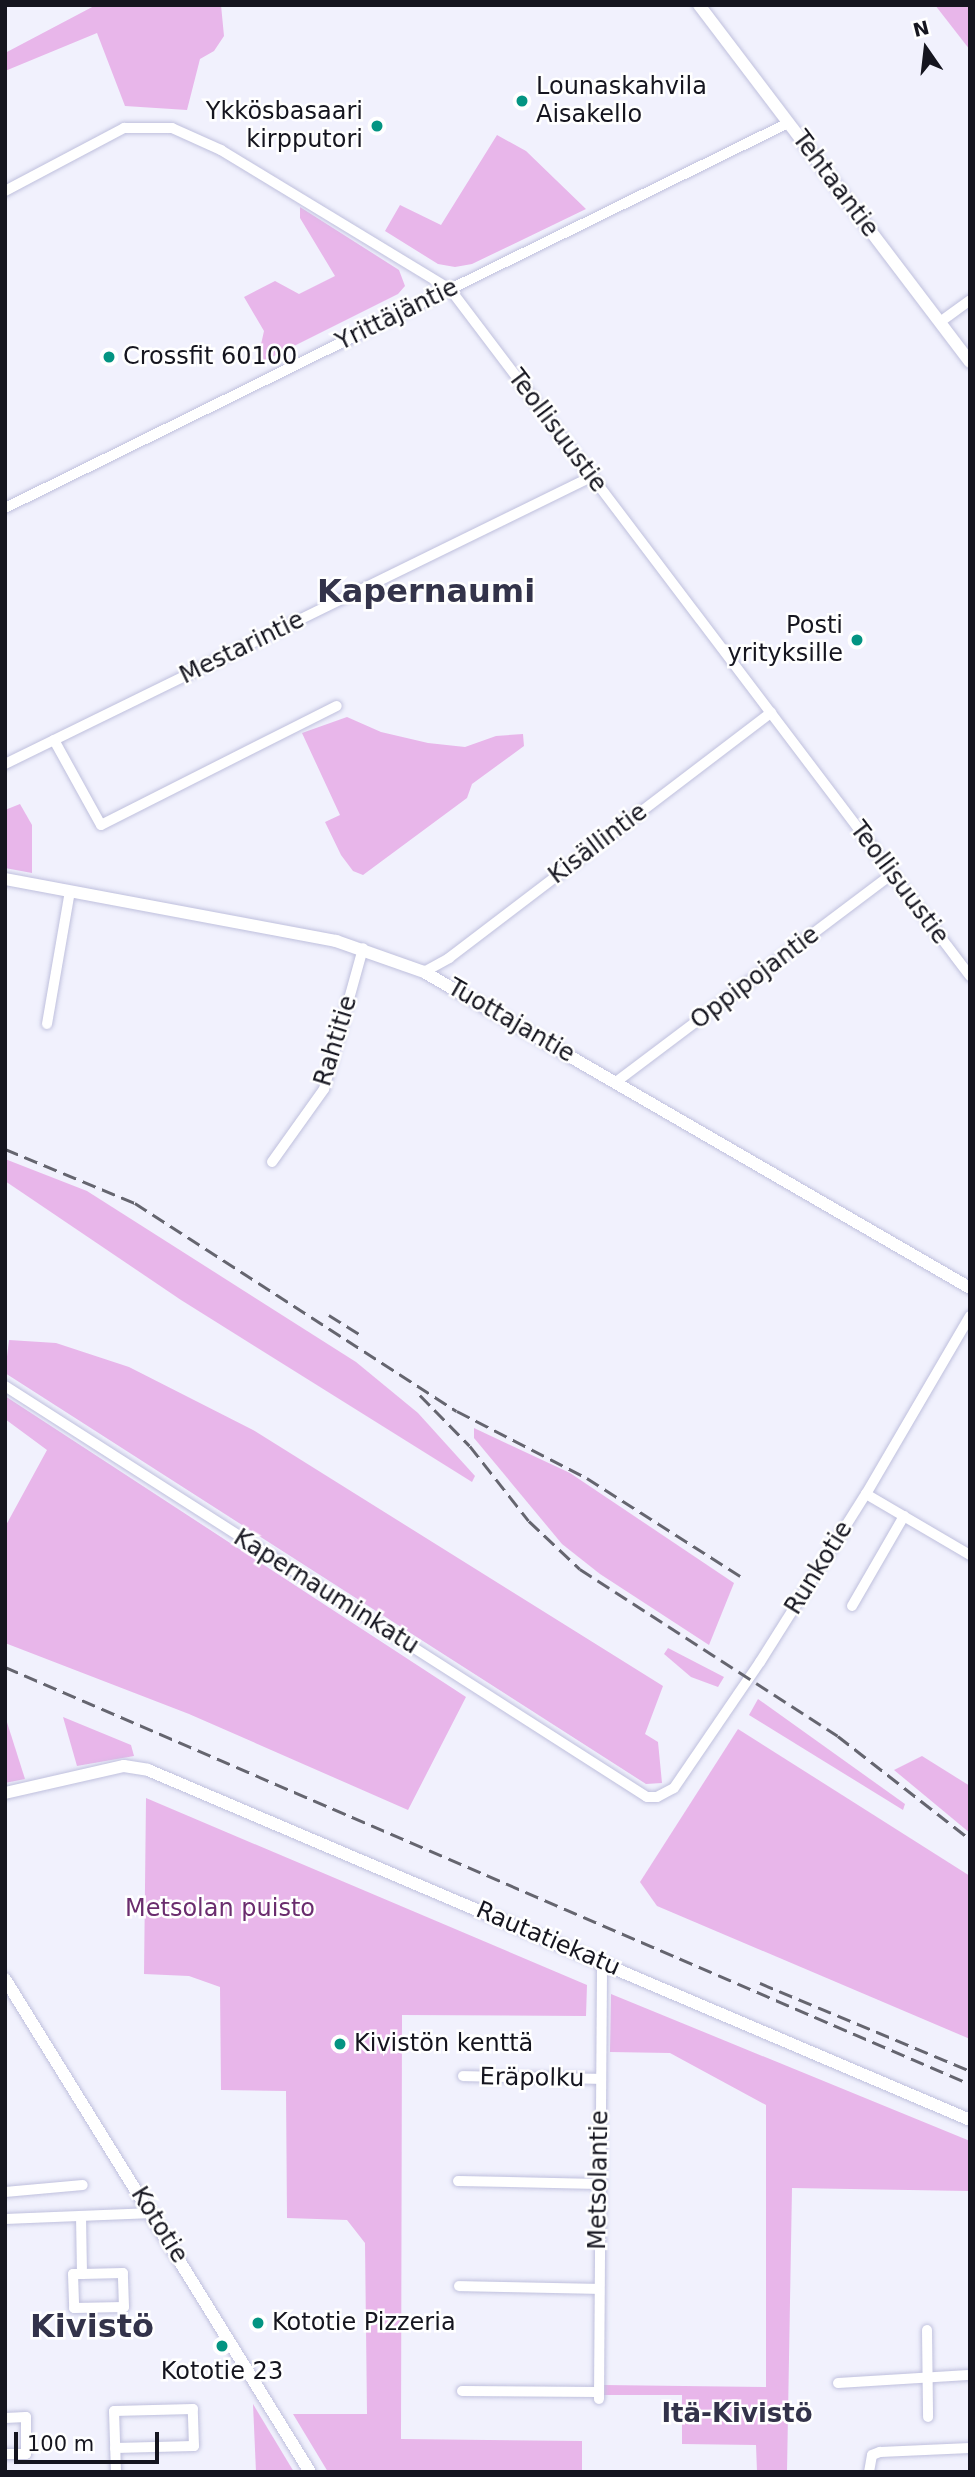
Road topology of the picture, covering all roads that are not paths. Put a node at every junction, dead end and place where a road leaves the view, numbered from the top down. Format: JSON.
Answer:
{"nodes":[{"id":1,"x":699,"y":5,"type":"edge"},
{"id":2,"x":788,"y":123,"type":"junction"},
{"id":3,"x":5,"y":191,"type":"edge"},
{"id":4,"x":450,"y":289,"type":"junction"},
{"id":5,"x":970,"y":300,"type":"edge"},
{"id":6,"x":940,"y":322,"type":"junction"},
{"id":7,"x":970,"y":362,"type":"edge"},
{"id":8,"x":591,"y":477,"type":"junction"},
{"id":9,"x":5,"y":508,"type":"edge"},
{"id":10,"x":337,"y":706,"type":"dead end"},
{"id":11,"x":771,"y":713,"type":"junction"},
{"id":12,"x":54,"y":740,"type":"junction"},
{"id":13,"x":5,"y":764,"type":"edge"},
{"id":14,"x":892,"y":874,"type":"junction"},
{"id":15,"x":5,"y":879,"type":"edge"},
{"id":16,"x":70,"y":891,"type":"junction"},
{"id":17,"x":363,"y":948,"type":"junction"},
{"id":18,"x":424,"y":972,"type":"junction"},
{"id":19,"x":970,"y":976,"type":"edge"},
{"id":20,"x":47,"y":1024,"type":"dead end"},
{"id":21,"x":617,"y":1082,"type":"junction"},
{"id":22,"x":272,"y":1162,"type":"dead end"},
{"id":23,"x":970,"y":1288,"type":"edge"},
{"id":24,"x":970,"y":1315,"type":"edge"},
{"id":25,"x":5,"y":1386,"type":"edge"},
{"id":26,"x":866,"y":1494,"type":"junction"},
{"id":27,"x":904,"y":1516,"type":"junction"},
{"id":28,"x":970,"y":1555,"type":"edge"},
{"id":29,"x":852,"y":1606,"type":"dead end"},
{"id":30,"x":5,"y":1793,"type":"edge"},
{"id":31,"x":647,"y":1797,"type":"joint"},
{"id":32,"x":602,"y":1962,"type":"junction"},
{"id":33,"x":5,"y":1979,"type":"edge"},
{"id":34,"x":463,"y":2076,"type":"dead end"},
{"id":35,"x":601,"y":2079,"type":"junction"},
{"id":36,"x":970,"y":2120,"type":"edge"},
{"id":37,"x":457,"y":2182,"type":"dead end"},
{"id":38,"x":599,"y":2184,"type":"junction"},
{"id":39,"x":83,"y":2185,"type":"dead end"},
{"id":40,"x":5,"y":2192,"type":"edge"},
{"id":41,"x":153,"y":2213,"type":"junction"},
{"id":42,"x":80,"y":2216,"type":"junction"},
{"id":43,"x":5,"y":2219,"type":"edge"},
{"id":44,"x":82,"y":2274,"type":"junction"},
{"id":45,"x":459,"y":2286,"type":"dead end"},
{"id":46,"x":598,"y":2289,"type":"junction"},
{"id":47,"x":927,"y":2330,"type":"dead end"},
{"id":48,"x":969,"y":2375,"type":"edge"},
{"id":49,"x":928,"y":2378,"type":"junction"},
{"id":50,"x":838,"y":2383,"type":"dead end"},
{"id":51,"x":462,"y":2391,"type":"dead end"},
{"id":52,"x":5,"y":2417,"type":"edge"},
{"id":53,"x":928,"y":2417,"type":"dead end"},
{"id":54,"x":115,"y":2448,"type":"junction"},
{"id":55,"x":970,"y":2448,"type":"edge"},
{"id":56,"x":5,"y":2454,"type":"edge"},
{"id":57,"x":116,"y":2472,"type":"edge"},
{"id":58,"x":310,"y":2472,"type":"edge"},
{"id":59,"x":869,"y":2472,"type":"edge"}],
"edges":[{"from":1,"to":2,"type":"street","name":"Tehtaantie"},
{"from":2,"to":4,"type":"street","name":"Yrittäjäntie"},
{"from":2,"to":6,"type":"street","name":"Tehtaantie"},
{"from":3,"to":4,"type":"street","name":"Teollisuustie"},
{"from":4,"to":8,"type":"street","name":"Teollisuustie"},
{"from":4,"to":9,"type":"street","name":"Yrittäjäntie"},
{"from":5,"to":6,"type":"street"},
{"from":6,"to":7,"type":"street","name":"Tehtaantie"},
{"from":8,"to":11,"type":"street","name":"Teollisuustie"},
{"from":8,"to":12,"type":"street","name":"Mestarintie"},
{"from":10,"to":12,"type":"street"},
{"from":11,"to":14,"type":"street","name":"Teollisuustie"},
{"from":11,"to":18,"type":"street","name":"Kisällintie"},
{"from":12,"to":13,"type":"street","name":"Mestarintie"},
{"from":14,"to":19,"type":"street","name":"Teollisuustie"},
{"from":14,"to":21,"type":"street","name":"Oppipojantie"},
{"from":15,"to":16,"type":"street","name":"Tuottajantie"},
{"from":16,"to":17,"type":"street","name":"Tuottajantie"},
{"from":16,"to":20,"type":"street"},
{"from":17,"to":18,"type":"street","name":"Tuottajantie"},
{"from":17,"to":22,"type":"street","name":"Rahtitie"},
{"from":18,"to":21,"type":"street","name":"Tuottajantie"},
{"from":21,"to":23,"type":"street","name":"Tuottajantie"},
{"from":24,"to":26,"type":"street","name":"Runkotie"},
{"from":25,"to":31,"type":"street","name":"Kapernauminkatu"},
{"from":26,"to":27,"type":"street"},
{"from":26,"to":31,"type":"street","name":"Runkotie"},
{"from":27,"to":28,"type":"street"},
{"from":27,"to":29,"type":"street"},
{"from":30,"to":32,"type":"street","name":"Rautatiekatu"},
{"from":32,"to":35,"type":"street","name":"Metsolantie"},
{"from":32,"to":36,"type":"street","name":"Rautatiekatu"},
{"from":33,"to":41,"type":"street","name":"Kototie"},
{"from":34,"to":35,"type":"street","name":"Eräpolku"},
{"from":35,"to":38,"type":"street","name":"Metsolantie"},
{"from":37,"to":38,"type":"street"},
{"from":38,"to":46,"type":"street","name":"Metsolantie"},
{"from":39,"to":40,"type":"street"},
{"from":41,"to":42,"type":"street"},
{"from":41,"to":58,"type":"street","name":"Kototie"},
{"from":42,"to":43,"type":"street"},
{"from":42,"to":44,"type":"street"},
{"from":44,"to":44,"type":"street"},
{"from":45,"to":46,"type":"street"},
{"from":46,"to":51,"type":"street","name":"Metsolantie"},
{"from":47,"to":49,"type":"street"},
{"from":48,"to":49,"type":"street"},
{"from":49,"to":50,"type":"street"},
{"from":49,"to":53,"type":"street"},
{"from":52,"to":56,"type":"street"},
{"from":54,"to":54,"type":"street"},
{"from":54,"to":57,"type":"street"},
{"from":55,"to":59,"type":"street"}]}
